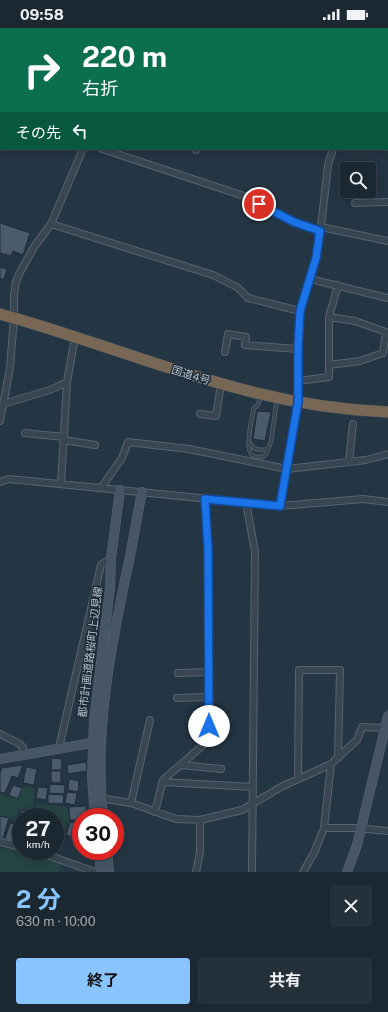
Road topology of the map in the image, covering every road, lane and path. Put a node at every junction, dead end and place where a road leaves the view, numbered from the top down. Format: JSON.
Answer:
{"nodes":[{"id":1,"x":83,"y":150,"type":"edge"},
{"id":2,"x":105,"y":150,"type":"edge"},
{"id":3,"x":333,"y":150,"type":"edge"},
{"id":4,"x":388,"y":202,"type":"edge"},
{"id":5,"x":355,"y":203,"type":"dead end"},
{"id":6,"x":51,"y":224,"type":"junction"},
{"id":7,"x":321,"y":229,"type":"junction"},
{"id":8,"x":388,"y":241,"type":"edge"},
{"id":9,"x":310,"y":279,"type":"junction"},
{"id":10,"x":338,"y":285,"type":"junction"},
{"id":11,"x":388,"y":298,"type":"edge"},
{"id":12,"x":300,"y":311,"type":"junction"},
{"id":13,"x":0,"y":314,"type":"edge"},
{"id":14,"x":14,"y":318,"type":"junction"},
{"id":15,"x":329,"y":318,"type":"junction"},
{"id":16,"x":387,"y":331,"type":"edge"},
{"id":17,"x":75,"y":337,"type":"junction"},
{"id":18,"x":298,"y":349,"type":"junction"},
{"id":19,"x":225,"y":352,"type":"dead end"},
{"id":20,"x":329,"y":365,"type":"junction"},
{"id":21,"x":298,"y":381,"type":"junction"},
{"id":22,"x":67,"y":382,"type":"junction"},
{"id":23,"x":221,"y":384,"type":"junction"},
{"id":24,"x":261,"y":394,"type":"junction"},
{"id":25,"x":277,"y":398,"type":"junction"},
{"id":26,"x":298,"y":402,"type":"junction"},
{"id":27,"x":2,"y":407,"type":"edge"},
{"id":28,"x":388,"y":412,"type":"edge"},
{"id":29,"x":200,"y":414,"type":"dead end"},
{"id":30,"x":0,"y":421,"type":"edge"},
{"id":31,"x":353,"y":424,"type":"dead end"},
{"id":32,"x":25,"y":433,"type":"dead end"},
{"id":33,"x":64,"y":438,"type":"junction"},
{"id":34,"x":249,"y":441,"type":"junction"},
{"id":35,"x":95,"y":445,"type":"dead end"},
{"id":36,"x":268,"y":449,"type":"junction"},
{"id":37,"x":388,"y":454,"type":"edge"},
{"id":38,"x":350,"y":462,"type":"junction"},
{"id":39,"x":287,"y":469,"type":"junction"},
{"id":40,"x":0,"y":482,"type":"edge"},
{"id":41,"x":61,"y":484,"type":"junction"},
{"id":42,"x":101,"y":488,"type":"junction"},
{"id":43,"x":120,"y":490,"type":"junction"},
{"id":44,"x":142,"y":492,"type":"junction"},
{"id":45,"x":205,"y":499,"type":"junction"},
{"id":46,"x":388,"y":500,"type":"edge"},
{"id":47,"x":246,"y":502,"type":"junction"},
{"id":48,"x":280,"y":506,"type":"junction"},
{"id":49,"x":111,"y":558,"type":"junction"},
{"id":50,"x":209,"y":672,"type":"junction"},
{"id":51,"x":178,"y":673,"type":"dead end"},
{"id":52,"x":209,"y":697,"type":"junction"},
{"id":53,"x":177,"y":698,"type":"dead end"},
{"id":54,"x":150,"y":720,"type":"dead end"},
{"id":55,"x":387,"y":723,"type":"edge"},
{"id":56,"x":0,"y":734,"type":"edge"},
{"id":57,"x":97,"y":742,"type":"junction"},
{"id":58,"x":58,"y":748,"type":"junction"},
{"id":59,"x":23,"y":755,"type":"junction"},
{"id":60,"x":338,"y":758,"type":"junction"},
{"id":61,"x":0,"y":759,"type":"edge"},
{"id":62,"x":181,"y":764,"type":"junction"},
{"id":63,"x":331,"y":764,"type":"junction"},
{"id":64,"x":221,"y":769,"type":"dead end"},
{"id":65,"x":298,"y":774,"type":"dead end"},
{"id":66,"x":163,"y":782,"type":"junction"},
{"id":67,"x":253,"y":787,"type":"junction"},
{"id":68,"x":97,"y":798,"type":"junction"},
{"id":69,"x":131,"y":803,"type":"junction"},
{"id":70,"x":252,"y":804,"type":"junction"},
{"id":71,"x":96,"y":808,"type":"edge"},
{"id":72,"x":100,"y":808,"type":"edge"},
{"id":73,"x":155,"y":812,"type":"junction"},
{"id":74,"x":200,"y":820,"type":"junction"},
{"id":75,"x":324,"y":828,"type":"junction"},
{"id":76,"x":361,"y":829,"type":"junction"},
{"id":77,"x":388,"y":831,"type":"edge"},
{"id":78,"x":0,"y":842,"type":"edge"},
{"id":79,"x":12,"y":845,"type":"edge"},
{"id":80,"x":61,"y":860,"type":"edge"},
{"id":81,"x":100,"y":860,"type":"edge"},
{"id":82,"x":108,"y":860,"type":"edge"},
{"id":83,"x":95,"y":872,"type":"edge"},
{"id":84,"x":101,"y":872,"type":"edge"},
{"id":85,"x":109,"y":872,"type":"edge"},
{"id":86,"x":196,"y":872,"type":"edge"},
{"id":87,"x":252,"y":872,"type":"edge"},
{"id":88,"x":303,"y":872,"type":"edge"},
{"id":89,"x":347,"y":872,"type":"edge"}],
"edges":[{"from":1,"to":6,"type":"street"},
{"from":2,"to":7,"type":"street"},
{"from":3,"to":7,"type":"street"},
{"from":4,"to":5,"type":"street"},
{"from":6,"to":12,"type":"street"},
{"from":6,"to":14,"type":"street"},
{"from":7,"to":8,"type":"street"},
{"from":7,"to":9,"type":"street"},
{"from":9,"to":10,"type":"street"},
{"from":9,"to":12,"type":"street"},
{"from":10,"to":11,"type":"street"},
{"from":10,"to":15,"type":"street"},
{"from":12,"to":18,"type":"street"},
{"from":13,"to":14,"type":"highway","name":"国道4号"},
{"from":14,"to":17,"type":"highway","name":"国道4号"},
{"from":14,"to":27,"type":"street"},
{"from":15,"to":16,"type":"street"},
{"from":15,"to":20,"type":"street"},
{"from":16,"to":20,"type":"street"},
{"from":17,"to":22,"type":"street"},
{"from":17,"to":23,"type":"highway","name":"国道4号"},
{"from":18,"to":19,"type":"street"},
{"from":18,"to":21,"type":"street"},
{"from":20,"to":21,"type":"street"},
{"from":21,"to":26,"type":"street"},
{"from":22,"to":27,"type":"street"},
{"from":22,"to":33,"type":"street"},
{"from":23,"to":24,"type":"highway","name":"国道4号"},
{"from":23,"to":29,"type":"street"},
{"from":24,"to":25,"type":"highway","name":"国道4号"},
{"from":24,"to":34,"type":"lane"},
{"from":25,"to":26,"type":"highway","name":"国道4号"},
{"from":25,"to":36,"type":"lane"},
{"from":26,"to":28,"type":"highway","name":"国道4号"},
{"from":26,"to":39,"type":"street"},
{"from":27,"to":30,"type":"street"},
{"from":31,"to":38,"type":"street"},
{"from":32,"to":33,"type":"street"},
{"from":33,"to":35,"type":"street"},
{"from":33,"to":41,"type":"street"},
{"from":34,"to":36,"type":"lane"},
{"from":34,"to":36,"type":"lane"},
{"from":37,"to":38,"type":"street"},
{"from":38,"to":39,"type":"street"},
{"from":39,"to":42,"type":"street"},
{"from":39,"to":48,"type":"street"},
{"from":40,"to":41,"type":"street"},
{"from":41,"to":42,"type":"street"},
{"from":42,"to":43,"type":"street"},
{"from":43,"to":44,"type":"street"},
{"from":43,"to":49,"type":"street","name":"都市計画道路桜町上辺見線"},
{"from":44,"to":45,"type":"street"},
{"from":44,"to":57,"type":"street","name":"都市計画道路桜町上辺見線"},
{"from":45,"to":47,"type":"street"},
{"from":45,"to":50,"type":"street"},
{"from":46,"to":48,"type":"street"},
{"from":47,"to":48,"type":"street"},
{"from":47,"to":67,"type":"street"},
{"from":49,"to":57,"type":"street","name":"都市計画道路桜町上辺見線"},
{"from":49,"to":58,"type":"street"},
{"from":50,"to":51,"type":"street"},
{"from":50,"to":52,"type":"street"},
{"from":52,"to":53,"type":"street"},
{"from":52,"to":62,"type":"street"},
{"from":54,"to":69,"type":"street"},
{"from":55,"to":60,"type":"street"},
{"from":55,"to":76,"type":"street"},
{"from":56,"to":59,"type":"street"},
{"from":57,"to":58,"type":"street"},
{"from":57,"to":68,"type":"street","name":"都市計画道路桜町上辺見線"},
{"from":58,"to":59,"type":"street"},
{"from":59,"to":61,"type":"street"},
{"from":60,"to":63,"type":"street"},
{"from":60,"to":65,"type":"street"},
{"from":62,"to":64,"type":"street"},
{"from":62,"to":66,"type":"street"},
{"from":63,"to":70,"type":"street"},
{"from":63,"to":75,"type":"street"},
{"from":66,"to":67,"type":"street"},
{"from":66,"to":73,"type":"street"},
{"from":67,"to":70,"type":"street"},
{"from":68,"to":69,"type":"street"},
{"from":68,"to":71,"type":"street","name":"都市計画道路桜町上辺見線"},
{"from":68,"to":72,"type":"street","name":"都市計画道路桜町上辺見線"},
{"from":69,"to":73,"type":"street"},
{"from":70,"to":74,"type":"street"},
{"from":70,"to":87,"type":"street"},
{"from":73,"to":74,"type":"street"},
{"from":74,"to":86,"type":"street"},
{"from":75,"to":76,"type":"street"},
{"from":75,"to":88,"type":"street"},
{"from":76,"to":77,"type":"street"},
{"from":76,"to":89,"type":"street"},
{"from":78,"to":79,"type":"street"},
{"from":80,"to":83,"type":"street"},
{"from":81,"to":84,"type":"street"},
{"from":82,"to":85,"type":"street"}]}
